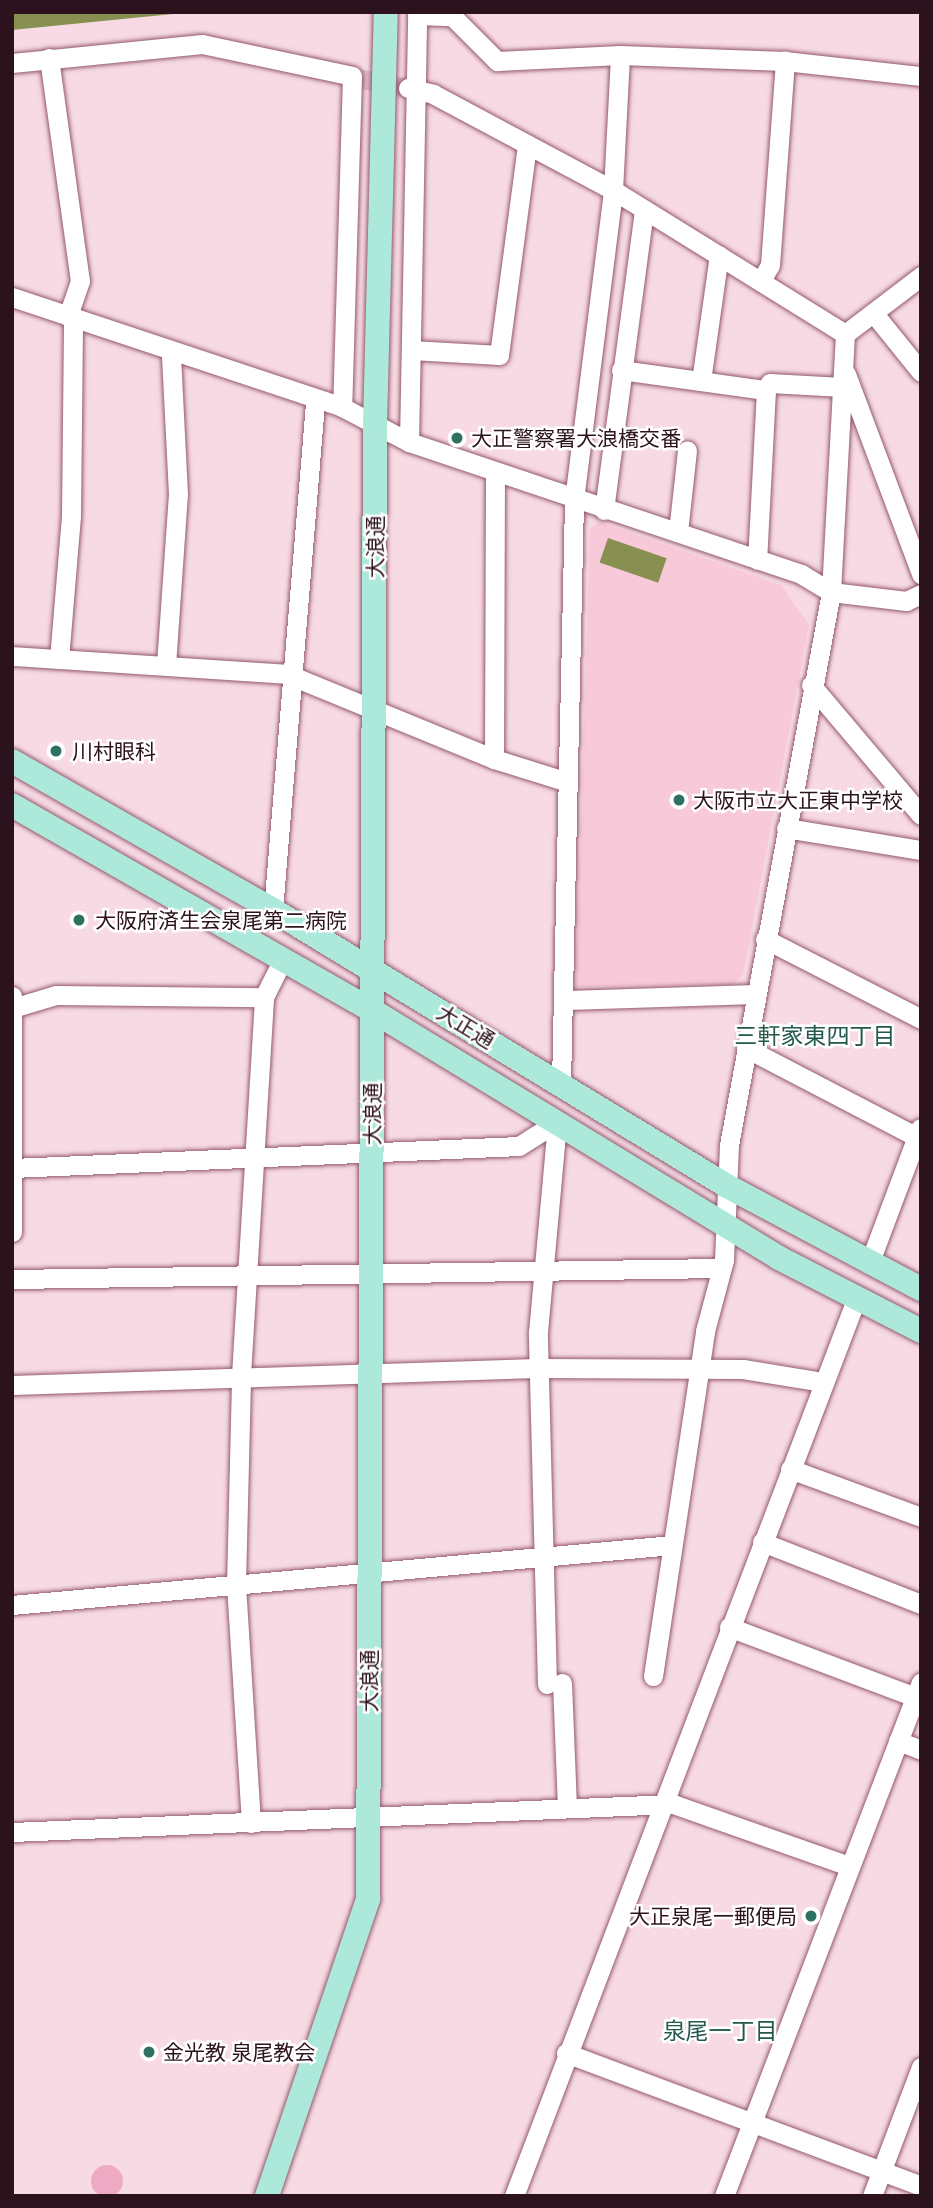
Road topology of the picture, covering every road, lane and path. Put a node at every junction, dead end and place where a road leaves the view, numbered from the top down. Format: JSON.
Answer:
{"nodes":[{"id":1,"x":386,"y":14,"type":"edge"},
{"id":2,"x":620,"y":55,"type":"junction"},
{"id":3,"x":49,"y":58,"type":"junction"},
{"id":4,"x":785,"y":61,"type":"junction"},
{"id":5,"x":12,"y":63,"type":"edge"},
{"id":6,"x":921,"y":76,"type":"edge"},
{"id":7,"x":412,"y":89,"type":"junction"},
{"id":8,"x":527,"y":145,"type":"junction"},
{"id":9,"x":613,"y":190,"type":"junction"},
{"id":10,"x":644,"y":210,"type":"junction"},
{"id":11,"x":719,"y":255,"type":"junction"},
{"id":12,"x":921,"y":276,"type":"edge"},
{"id":13,"x":761,"y":281,"type":"junction"},
{"id":14,"x":12,"y":297,"type":"edge"},
{"id":15,"x":875,"y":315,"type":"junction"},
{"id":16,"x":71,"y":317,"type":"junction"},
{"id":17,"x":845,"y":334,"type":"junction"},
{"id":18,"x":412,"y":350,"type":"junction"},
{"id":19,"x":171,"y":354,"type":"junction"},
{"id":20,"x":843,"y":367,"type":"junction"},
{"id":21,"x":621,"y":370,"type":"junction"},
{"id":22,"x":921,"y":372,"type":"edge"},
{"id":23,"x":701,"y":381,"type":"junction"},
{"id":24,"x":842,"y":387,"type":"junction"},
{"id":25,"x":766,"y":390,"type":"junction"},
{"id":26,"x":315,"y":403,"type":"junction"},
{"id":27,"x":342,"y":407,"type":"junction"},
{"id":28,"x":375,"y":424,"type":"junction"},
{"id":29,"x":409,"y":442,"type":"junction"},
{"id":30,"x":687,"y":450,"type":"dead end"},
{"id":31,"x":495,"y":473,"type":"junction"},
{"id":32,"x":574,"y":500,"type":"junction"},
{"id":33,"x":604,"y":510,"type":"junction"},
{"id":34,"x":678,"y":532,"type":"junction"},
{"id":35,"x":757,"y":559,"type":"junction"},
{"id":36,"x":921,"y":574,"type":"edge"},
{"id":37,"x":831,"y":592,"type":"junction"},
{"id":38,"x":921,"y":594,"type":"edge"},
{"id":39,"x":12,"y":656,"type":"edge"},
{"id":40,"x":59,"y":659,"type":"junction"},
{"id":41,"x":166,"y":665,"type":"junction"},
{"id":42,"x":290,"y":675,"type":"junction"},
{"id":43,"x":811,"y":685,"type":"junction"},
{"id":44,"x":375,"y":706,"type":"junction"},
{"id":45,"x":494,"y":759,"type":"junction"},
{"id":46,"x":12,"y":761,"type":"edge"},
{"id":47,"x":568,"y":782,"type":"junction"},
{"id":48,"x":12,"y":804,"type":"edge"},
{"id":49,"x":921,"y":814,"type":"edge"},
{"id":50,"x":786,"y":828,"type":"junction"},
{"id":51,"x":921,"y":850,"type":"edge"},
{"id":52,"x":273,"y":910,"type":"junction"},
{"id":53,"x":765,"y":939,"type":"junction"},
{"id":54,"x":283,"y":959,"type":"junction"},
{"id":55,"x":374,"y":972,"type":"junction"},
{"id":56,"x":756,"y":994,"type":"junction"},
{"id":57,"x":264,"y":997,"type":"junction"},
{"id":58,"x":567,"y":1000,"type":"junction"},
{"id":59,"x":14,"y":1002,"type":"edge"},
{"id":60,"x":373,"y":1011,"type":"junction"},
{"id":61,"x":921,"y":1019,"type":"edge"},
{"id":62,"x":746,"y":1048,"type":"junction"},
{"id":63,"x":561,"y":1083,"type":"junction"},
{"id":64,"x":557,"y":1122,"type":"junction"},
{"id":65,"x":919,"y":1134,"type":"edge"},
{"id":66,"x":372,"y":1153,"type":"junction"},
{"id":67,"x":253,"y":1158,"type":"junction"},
{"id":68,"x":13,"y":1168,"type":"edge"},
{"id":69,"x":727,"y":1186,"type":"junction"},
{"id":70,"x":726,"y":1225,"type":"junction"},
{"id":71,"x":12,"y":1231,"type":"edge"},
{"id":72,"x":869,"y":1264,"type":"junction"},
{"id":73,"x":718,"y":1268,"type":"junction"},
{"id":74,"x":544,"y":1269,"type":"junction"},
{"id":75,"x":371,"y":1270,"type":"junction"},
{"id":76,"x":246,"y":1273,"type":"junction"},
{"id":77,"x":12,"y":1279,"type":"edge"},
{"id":78,"x":921,"y":1289,"type":"edge"},
{"id":79,"x":855,"y":1302,"type":"junction"},
{"id":80,"x":921,"y":1331,"type":"edge"},
{"id":81,"x":538,"y":1368,"type":"junction"},
{"id":82,"x":699,"y":1368,"type":"junction"},
{"id":83,"x":371,"y":1373,"type":"junction"},
{"id":84,"x":241,"y":1375,"type":"junction"},
{"id":85,"x":822,"y":1382,"type":"junction"},
{"id":86,"x":12,"y":1385,"type":"edge"},
{"id":87,"x":789,"y":1469,"type":"junction"},
{"id":88,"x":921,"y":1517,"type":"edge"},
{"id":89,"x":762,"y":1542,"type":"junction"},
{"id":90,"x":672,"y":1545,"type":"junction"},
{"id":91,"x":543,"y":1556,"type":"junction"},
{"id":92,"x":369,"y":1570,"type":"junction"},
{"id":93,"x":236,"y":1585,"type":"junction"},
{"id":94,"x":921,"y":1604,"type":"edge"},
{"id":95,"x":12,"y":1605,"type":"edge"},
{"id":96,"x":729,"y":1627,"type":"junction"},
{"id":97,"x":653,"y":1676,"type":"dead end"},
{"id":98,"x":918,"y":1689,"type":"edge"},
{"id":99,"x":898,"y":1741,"type":"junction"},
{"id":100,"x":921,"y":1750,"type":"edge"},
{"id":101,"x":662,"y":1804,"type":"junction"},
{"id":102,"x":567,"y":1808,"type":"junction"},
{"id":103,"x":371,"y":1818,"type":"junction"},
{"id":104,"x":251,"y":1823,"type":"junction"},
{"id":105,"x":12,"y":1832,"type":"edge"},
{"id":106,"x":849,"y":1866,"type":"junction"},
{"id":107,"x":566,"y":2053,"type":"junction"},
{"id":108,"x":921,"y":2067,"type":"edge"},
{"id":109,"x":751,"y":2122,"type":"junction"},
{"id":110,"x":881,"y":2171,"type":"junction"},
{"id":111,"x":921,"y":2186,"type":"edge"},
{"id":112,"x":267,"y":2196,"type":"edge"},
{"id":113,"x":514,"y":2196,"type":"edge"},
{"id":114,"x":724,"y":2196,"type":"edge"},
{"id":115,"x":872,"y":2196,"type":"edge"}],
"edges":[{"from":1,"to":28,"type":"main road","name":"大浪通"},
{"from":2,"to":4,"type":"street"},
{"from":2,"to":7,"type":"street"},
{"from":2,"to":9,"type":"street"},
{"from":3,"to":5,"type":"street"},
{"from":3,"to":16,"type":"street"},
{"from":3,"to":27,"type":"street"},
{"from":4,"to":6,"type":"street"},
{"from":4,"to":13,"type":"street"},
{"from":7,"to":8,"type":"street"},
{"from":7,"to":18,"type":"street"},
{"from":8,"to":9,"type":"street"},
{"from":8,"to":18,"type":"street"},
{"from":9,"to":10,"type":"street"},
{"from":9,"to":32,"type":"street"},
{"from":10,"to":11,"type":"street"},
{"from":10,"to":21,"type":"street"},
{"from":11,"to":13,"type":"street"},
{"from":11,"to":23,"type":"street"},
{"from":12,"to":15,"type":"street"},
{"from":13,"to":17,"type":"street"},
{"from":14,"to":16,"type":"street"},
{"from":15,"to":17,"type":"street"},
{"from":15,"to":22,"type":"street"},
{"from":16,"to":19,"type":"street"},
{"from":16,"to":40,"type":"street"},
{"from":17,"to":20,"type":"street"},
{"from":18,"to":29,"type":"street"},
{"from":19,"to":26,"type":"street"},
{"from":19,"to":41,"type":"street"},
{"from":20,"to":24,"type":"street"},
{"from":20,"to":36,"type":"street"},
{"from":21,"to":23,"type":"street"},
{"from":21,"to":33,"type":"street"},
{"from":23,"to":25,"type":"street"},
{"from":24,"to":25,"type":"street"},
{"from":24,"to":37,"type":"street"},
{"from":25,"to":35,"type":"street"},
{"from":26,"to":27,"type":"street"},
{"from":26,"to":42,"type":"street"},
{"from":27,"to":28,"type":"street"},
{"from":28,"to":29,"type":"street"},
{"from":28,"to":44,"type":"main road","name":"大浪通"},
{"from":29,"to":31,"type":"street"},
{"from":30,"to":34,"type":"street"},
{"from":31,"to":32,"type":"street"},
{"from":31,"to":45,"type":"street"},
{"from":32,"to":33,"type":"street"},
{"from":32,"to":47,"type":"street"},
{"from":33,"to":34,"type":"street"},
{"from":34,"to":35,"type":"street"},
{"from":35,"to":37,"type":"street"},
{"from":37,"to":38,"type":"street"},
{"from":37,"to":43,"type":"street"},
{"from":39,"to":40,"type":"street"},
{"from":40,"to":41,"type":"street"},
{"from":41,"to":42,"type":"street"},
{"from":42,"to":44,"type":"street"},
{"from":42,"to":52,"type":"street"},
{"from":43,"to":49,"type":"street"},
{"from":43,"to":50,"type":"street"},
{"from":44,"to":45,"type":"street"},
{"from":44,"to":55,"type":"main road","name":"大浪通"},
{"from":45,"to":47,"type":"street"},
{"from":46,"to":52,"type":"main road","name":"大正通"},
{"from":47,"to":58,"type":"street"},
{"from":48,"to":54,"type":"main road","name":"大正通"},
{"from":50,"to":51,"type":"street"},
{"from":50,"to":53,"type":"street"},
{"from":52,"to":55,"type":"main road","name":"大正通"},
{"from":53,"to":56,"type":"street"},
{"from":53,"to":61,"type":"street"},
{"from":54,"to":57,"type":"street"},
{"from":54,"to":60,"type":"main road","name":"大正通"},
{"from":55,"to":60,"type":"main road","name":"大浪通"},
{"from":55,"to":63,"type":"main road","name":"大正通"},
{"from":56,"to":58,"type":"street"},
{"from":56,"to":62,"type":"street"},
{"from":57,"to":59,"type":"street"},
{"from":57,"to":67,"type":"street"},
{"from":58,"to":63,"type":"street"},
{"from":59,"to":68,"type":"street"},
{"from":60,"to":64,"type":"main road","name":"大正通"},
{"from":60,"to":66,"type":"main road","name":"大浪通"},
{"from":62,"to":65,"type":"street"},
{"from":62,"to":69,"type":"street"},
{"from":63,"to":69,"type":"main road","name":"大正通"},
{"from":64,"to":66,"type":"street"},
{"from":64,"to":70,"type":"main road","name":"大正通"},
{"from":64,"to":74,"type":"street"},
{"from":65,"to":72,"type":"street"},
{"from":66,"to":67,"type":"street"},
{"from":66,"to":75,"type":"main road","name":"大浪通"},
{"from":67,"to":68,"type":"street"},
{"from":67,"to":76,"type":"street"},
{"from":68,"to":71,"type":"street"},
{"from":69,"to":70,"type":"street"},
{"from":69,"to":72,"type":"main road","name":"大正通"},
{"from":70,"to":73,"type":"street"},
{"from":70,"to":79,"type":"main road","name":"大正通"},
{"from":72,"to":78,"type":"main road","name":"大正通"},
{"from":73,"to":74,"type":"street"},
{"from":73,"to":82,"type":"street"},
{"from":74,"to":75,"type":"street"},
{"from":74,"to":81,"type":"street"},
{"from":75,"to":76,"type":"street"},
{"from":75,"to":83,"type":"main road","name":"大浪通"},
{"from":76,"to":77,"type":"street"},
{"from":76,"to":84,"type":"street"},
{"from":79,"to":80,"type":"main road","name":"大正通"},
{"from":79,"to":85,"type":"street"},
{"from":81,"to":82,"type":"street"},
{"from":81,"to":83,"type":"street"},
{"from":81,"to":91,"type":"street"},
{"from":82,"to":85,"type":"street"},
{"from":82,"to":90,"type":"street"},
{"from":83,"to":84,"type":"street"},
{"from":83,"to":92,"type":"main road","name":"大浪通"},
{"from":84,"to":86,"type":"street"},
{"from":84,"to":93,"type":"street"},
{"from":85,"to":87,"type":"street"},
{"from":87,"to":88,"type":"street"},
{"from":87,"to":89,"type":"street"},
{"from":89,"to":94,"type":"street"},
{"from":89,"to":96,"type":"street"},
{"from":90,"to":91,"type":"street"},
{"from":90,"to":97,"type":"street"},
{"from":91,"to":92,"type":"street"},
{"from":91,"to":102,"type":"street"},
{"from":92,"to":93,"type":"street"},
{"from":92,"to":103,"type":"main road","name":"大浪通"},
{"from":93,"to":95,"type":"street"},
{"from":93,"to":104,"type":"street"},
{"from":96,"to":98,"type":"street"},
{"from":96,"to":101,"type":"street"},
{"from":98,"to":99,"type":"street"},
{"from":99,"to":100,"type":"street"},
{"from":99,"to":106,"type":"street"},
{"from":101,"to":102,"type":"street"},
{"from":101,"to":106,"type":"street"},
{"from":101,"to":107,"type":"street"},
{"from":102,"to":103,"type":"street"},
{"from":103,"to":104,"type":"street"},
{"from":103,"to":112,"type":"main road","name":"大浪通"},
{"from":104,"to":105,"type":"street"},
{"from":106,"to":109,"type":"street"},
{"from":107,"to":109,"type":"street"},
{"from":107,"to":113,"type":"street"},
{"from":108,"to":110,"type":"street"},
{"from":109,"to":110,"type":"street"},
{"from":109,"to":114,"type":"street"},
{"from":110,"to":111,"type":"street"},
{"from":110,"to":115,"type":"street"}]}
